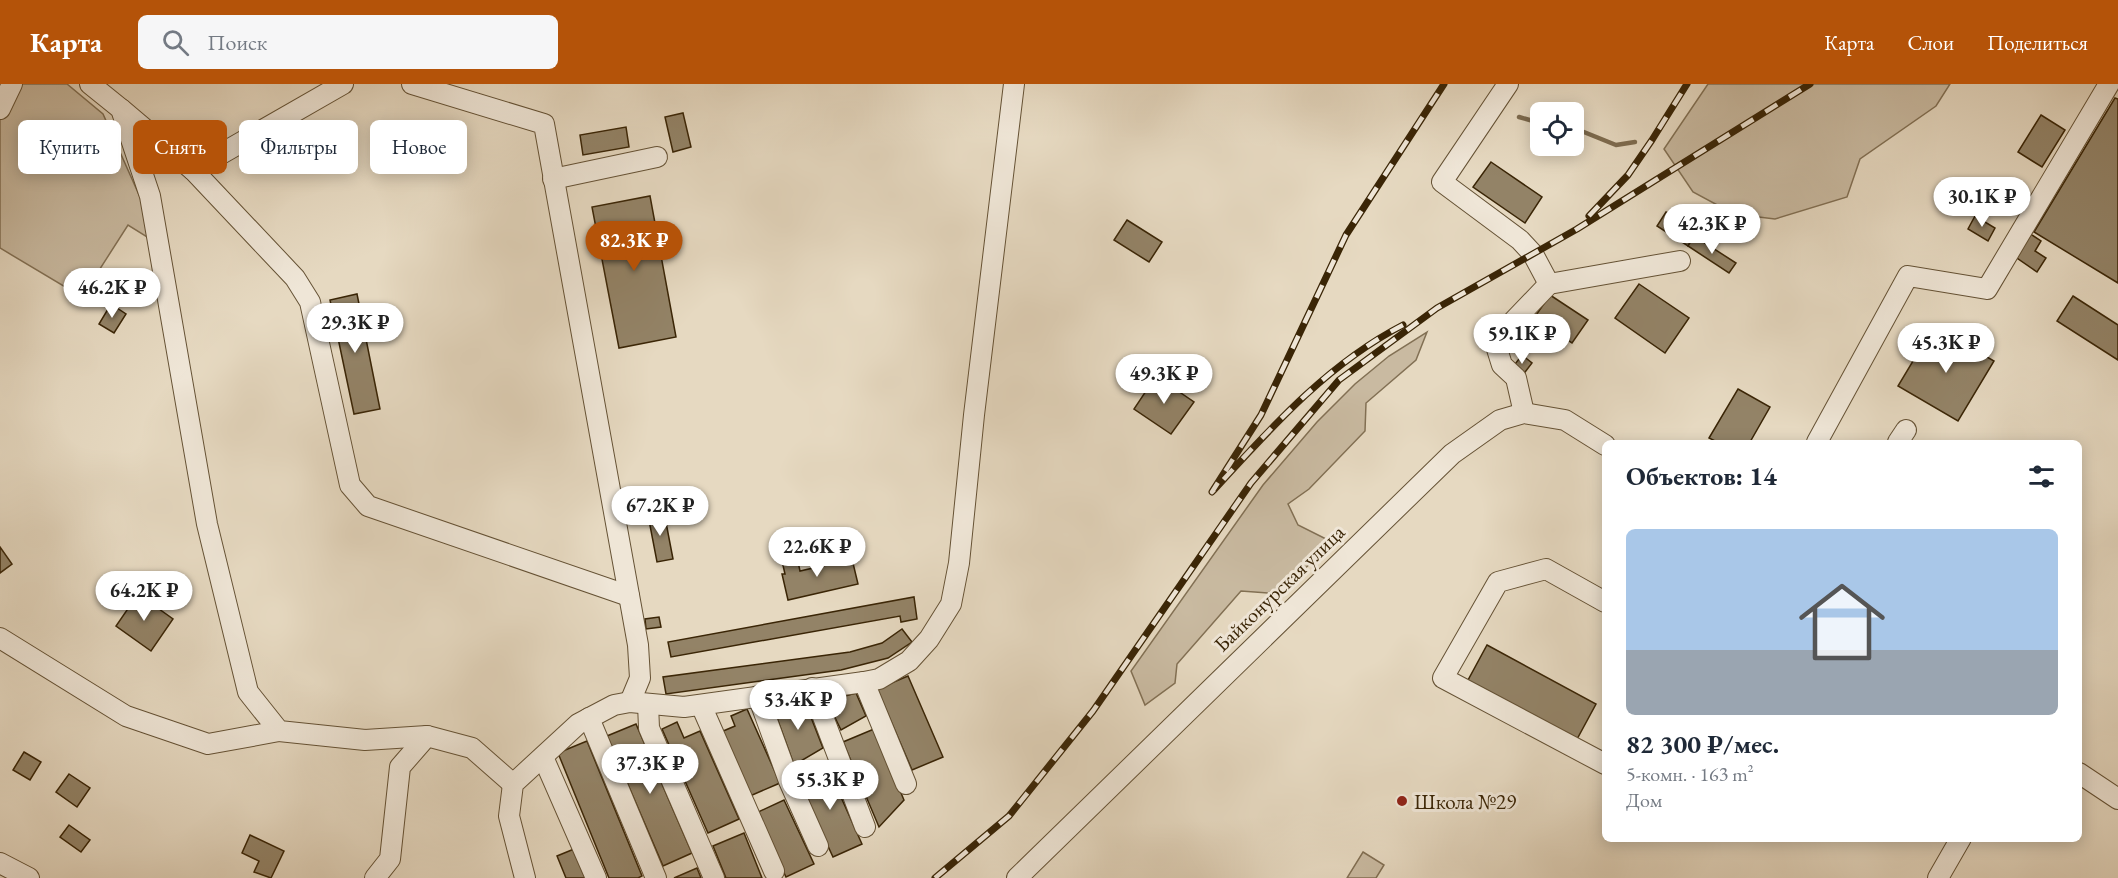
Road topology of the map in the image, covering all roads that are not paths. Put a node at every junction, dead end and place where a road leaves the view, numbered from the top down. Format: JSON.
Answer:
{"nodes":[{"id":1,"x":12,"y":84,"type":"edge"},
{"id":2,"x":90,"y":84,"type":"edge"},
{"id":3,"x":343,"y":84,"type":"edge"},
{"id":4,"x":412,"y":84,"type":"edge"},
{"id":5,"x":1014,"y":84,"type":"edge"},
{"id":6,"x":1508,"y":84,"type":"edge"},
{"id":7,"x":2109,"y":84,"type":"edge"},
{"id":8,"x":0,"y":109,"type":"edge"},
{"id":9,"x":121,"y":109,"type":"junction"},
{"id":10,"x":134,"y":120,"type":"edge"},
{"id":11,"x":227,"y":151,"type":"edge"},
{"id":12,"x":657,"y":158,"type":"dead end"},
{"id":13,"x":198,"y":174,"type":"edge"},
{"id":14,"x":553,"y":179,"type":"junction"},
{"id":15,"x":1680,"y":261,"type":"dead end"},
{"id":16,"x":1549,"y":284,"type":"junction"},
{"id":17,"x":1524,"y":413,"type":"junction"},
{"id":18,"x":1818,"y":440,"type":"edge"},
{"id":19,"x":1602,"y":443,"type":"edge"},
{"id":20,"x":629,"y":596,"type":"junction"},
{"id":21,"x":1602,"y":600,"type":"edge"},
{"id":22,"x":0,"y":638,"type":"edge"},
{"id":23,"x":864,"y":682,"type":"junction"},
{"id":24,"x":812,"y":688,"type":"junction"},
{"id":25,"x":758,"y":696,"type":"junction"},
{"id":26,"x":639,"y":703,"type":"junction"},
{"id":27,"x":701,"y":705,"type":"junction"},
{"id":28,"x":589,"y":718,"type":"junction"},
{"id":29,"x":279,"y":731,"type":"junction"},
{"id":30,"x":427,"y":736,"type":"junction"},
{"id":31,"x":543,"y":756,"type":"junction"},
{"id":32,"x":1602,"y":762,"type":"edge"},
{"id":33,"x":2082,"y":775,"type":"edge"},
{"id":34,"x":513,"y":784,"type":"junction"},
{"id":35,"x":906,"y":784,"type":"dead end"},
{"id":36,"x":2118,"y":799,"type":"edge"},
{"id":37,"x":865,"y":827,"type":"dead end"},
{"id":38,"x":1959,"y":842,"type":"edge"},
{"id":39,"x":818,"y":846,"type":"dead end"},
{"id":40,"x":0,"y":863,"type":"edge"},
{"id":41,"x":774,"y":871,"type":"dead end"},
{"id":42,"x":29,"y":878,"type":"edge"},
{"id":43,"x":375,"y":878,"type":"edge"},
{"id":44,"x":525,"y":878,"type":"edge"},
{"id":45,"x":596,"y":878,"type":"edge"},
{"id":46,"x":656,"y":878,"type":"edge"},
{"id":47,"x":714,"y":878,"type":"edge"},
{"id":48,"x":1017,"y":878,"type":"edge"},
{"id":49,"x":1938,"y":878,"type":"edge"}],
"edges":[{"from":1,"to":8,"type":"street"},
{"from":2,"to":9,"type":"street"},
{"from":3,"to":11,"type":"street"},
{"from":4,"to":14,"type":"street"},
{"from":5,"to":23,"type":"street"},
{"from":6,"to":16,"type":"street"},
{"from":7,"to":18,"type":"street"},
{"from":9,"to":10,"type":"street"},
{"from":9,"to":29,"type":"street"},
{"from":12,"to":14,"type":"street"},
{"from":13,"to":20,"type":"street"},
{"from":14,"to":20,"type":"street"},
{"from":15,"to":16,"type":"street"},
{"from":16,"to":17,"type":"street"},
{"from":17,"to":19,"type":"street","name":"Байконурская улица"},
{"from":17,"to":48,"type":"street","name":"Байконурская улица"},
{"from":20,"to":26,"type":"street"},
{"from":21,"to":32,"type":"street"},
{"from":22,"to":29,"type":"street"},
{"from":23,"to":24,"type":"street"},
{"from":23,"to":35,"type":"street"},
{"from":24,"to":25,"type":"street"},
{"from":24,"to":37,"type":"street"},
{"from":25,"to":27,"type":"street"},
{"from":25,"to":39,"type":"street"},
{"from":26,"to":27,"type":"street"},
{"from":26,"to":28,"type":"street"},
{"from":26,"to":47,"type":"street"},
{"from":27,"to":41,"type":"street"},
{"from":28,"to":31,"type":"street"},
{"from":28,"to":46,"type":"street"},
{"from":29,"to":30,"type":"street"},
{"from":30,"to":34,"type":"street"},
{"from":30,"to":43,"type":"street"},
{"from":31,"to":34,"type":"street"},
{"from":31,"to":45,"type":"street"},
{"from":33,"to":36,"type":"street"},
{"from":34,"to":44,"type":"street"},
{"from":38,"to":49,"type":"street"},
{"from":40,"to":42,"type":"street"}]}
